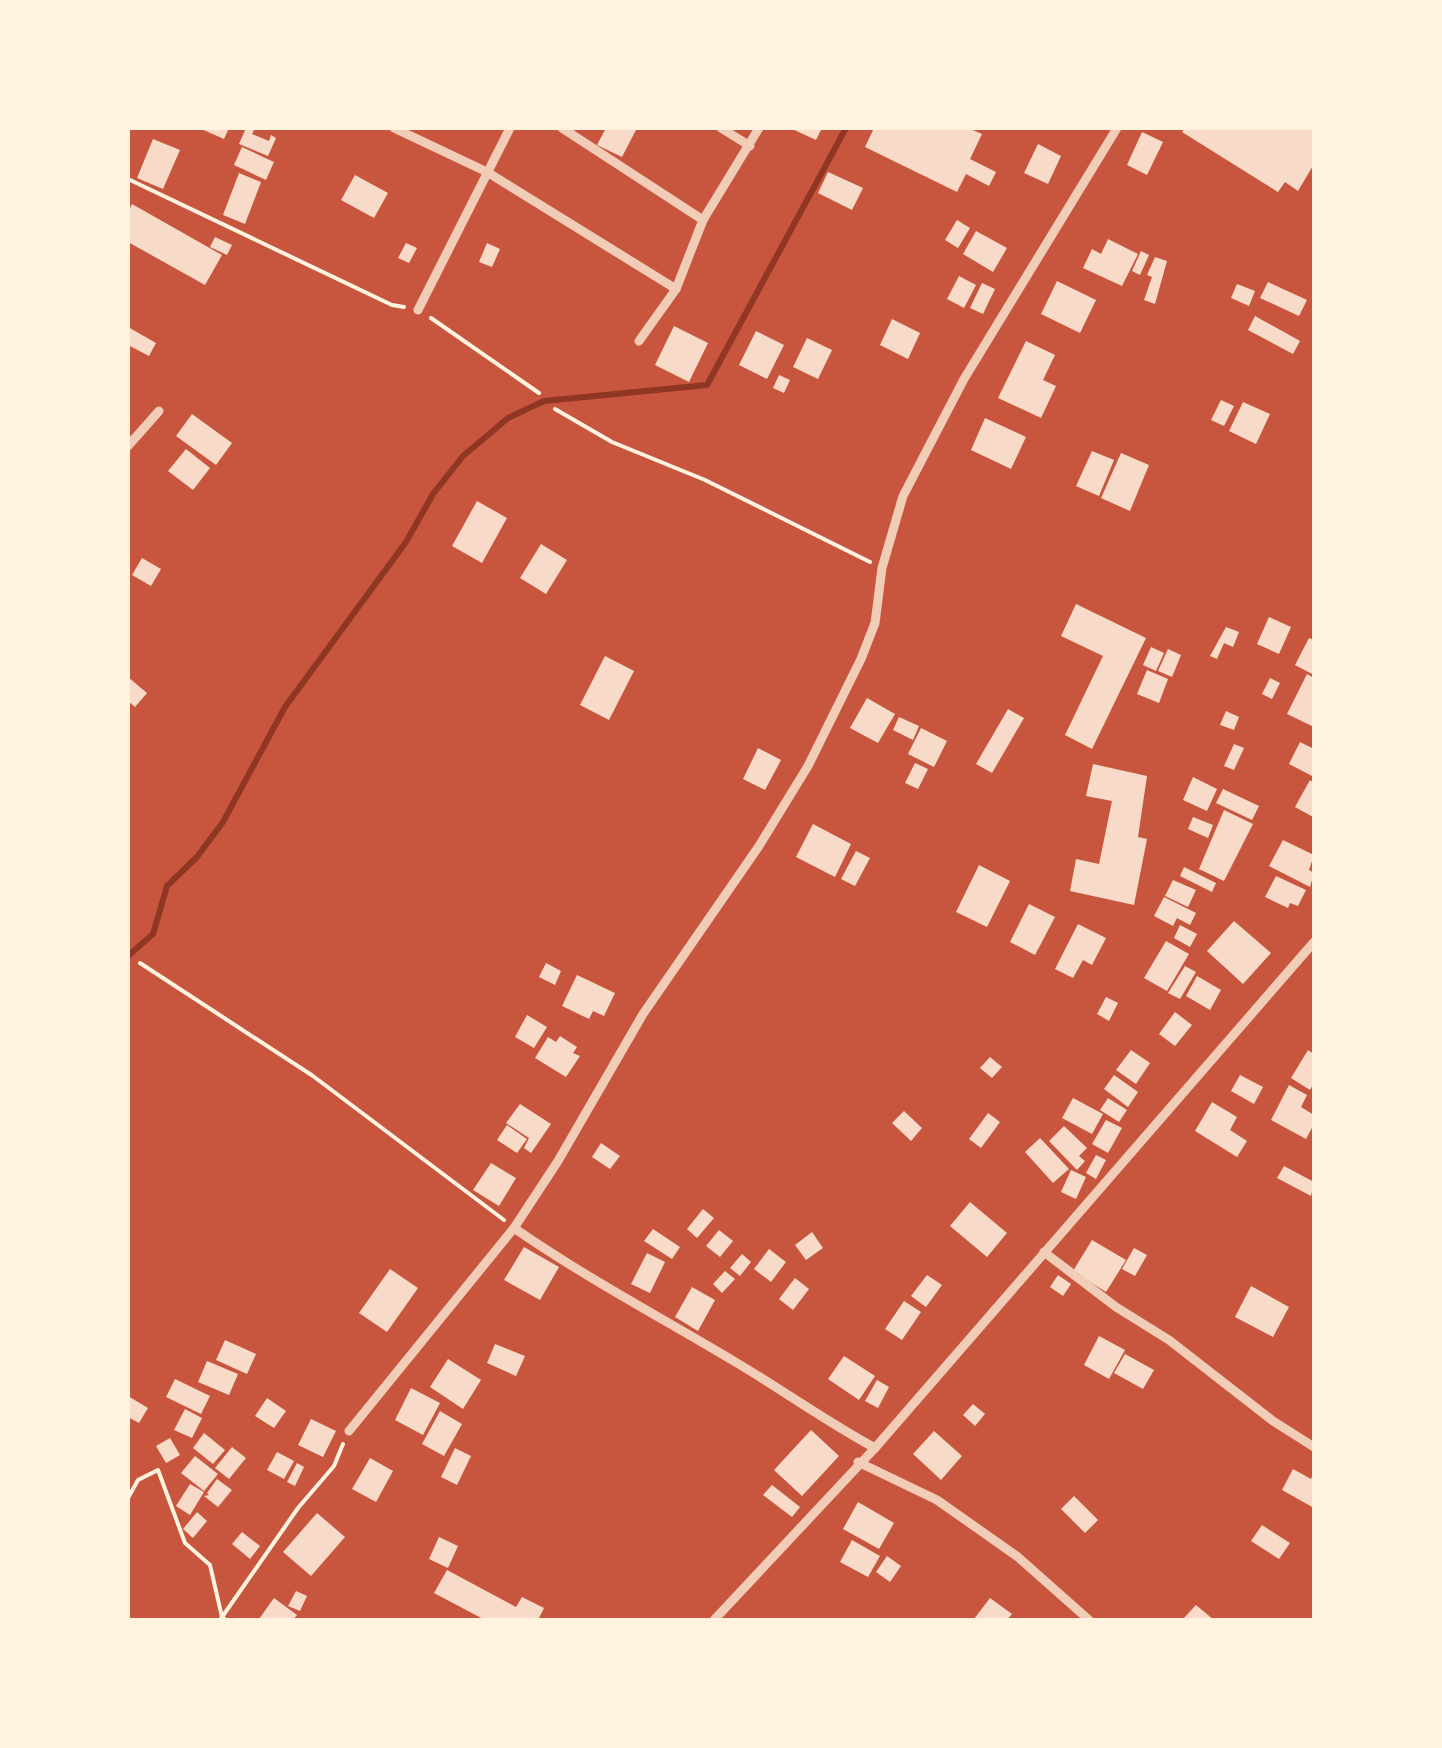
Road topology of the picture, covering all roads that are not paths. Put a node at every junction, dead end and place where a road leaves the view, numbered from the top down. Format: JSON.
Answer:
{"nodes":[{"id":1,"x":394,"y":128,"type":"edge"},
{"id":2,"x":510,"y":128,"type":"edge"},
{"id":3,"x":562,"y":128,"type":"edge"},
{"id":4,"x":721,"y":128,"type":"edge"},
{"id":5,"x":759,"y":128,"type":"edge"},
{"id":6,"x":1117,"y":128,"type":"edge"},
{"id":7,"x":750,"y":146,"type":"junction"},
{"id":8,"x":488,"y":172,"type":"junction"},
{"id":9,"x":703,"y":220,"type":"junction"},
{"id":10,"x":676,"y":289,"type":"junction"},
{"id":11,"x":418,"y":310,"type":"road end"},
{"id":12,"x":639,"y":341,"type":"dead end"},
{"id":13,"x":158,"y":411,"type":"dead end"},
{"id":14,"x":128,"y":446,"type":"edge"},
{"id":15,"x":1314,"y":942,"type":"edge"},
{"id":16,"x":514,"y":1228,"type":"junction"},
{"id":17,"x":1044,"y":1252,"type":"junction"},
{"id":18,"x":349,"y":1431,"type":"road end"},
{"id":19,"x":1314,"y":1447,"type":"edge"},
{"id":20,"x":874,"y":1448,"type":"junction"},
{"id":21,"x":858,"y":1462,"type":"junction"},
{"id":22,"x":714,"y":1620,"type":"edge"},
{"id":23,"x":1088,"y":1620,"type":"edge"}],
"edges":[{"from":1,"to":8,"type":"street"},
{"from":2,"to":8,"type":"street"},
{"from":3,"to":9,"type":"street"},
{"from":4,"to":7,"type":"street"},
{"from":5,"to":7,"type":"street"},
{"from":6,"to":16,"type":"street"},
{"from":7,"to":9,"type":"street"},
{"from":8,"to":10,"type":"street"},
{"from":8,"to":11,"type":"street"},
{"from":9,"to":10,"type":"street"},
{"from":10,"to":12,"type":"street"},
{"from":13,"to":14,"type":"street"},
{"from":15,"to":17,"type":"street"},
{"from":16,"to":18,"type":"street"},
{"from":16,"to":20,"type":"street"},
{"from":17,"to":19,"type":"street"},
{"from":17,"to":20,"type":"street"},
{"from":20,"to":21,"type":"street"},
{"from":21,"to":22,"type":"street"},
{"from":21,"to":23,"type":"street"}]}
